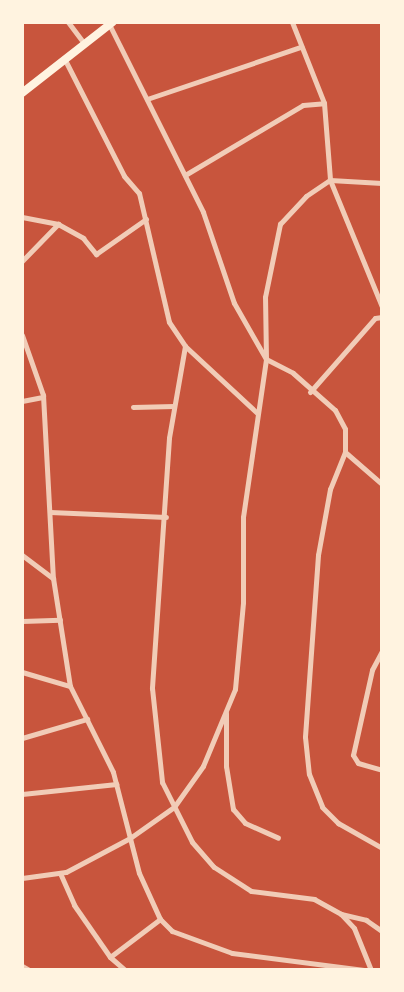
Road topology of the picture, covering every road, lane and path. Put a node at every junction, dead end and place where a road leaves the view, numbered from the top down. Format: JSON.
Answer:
{"nodes":[{"id":1,"x":68,"y":22,"type":"edge"},
{"id":2,"x":111,"y":23,"type":"edge"},
{"id":3,"x":290,"y":23,"type":"edge"},
{"id":4,"x":83,"y":42,"type":"junction"},
{"id":5,"x":301,"y":47,"type":"junction"},
{"id":6,"x":64,"y":58,"type":"junction"},
{"id":7,"x":22,"y":94,"type":"edge"},
{"id":8,"x":147,"y":99,"type":"junction"},
{"id":9,"x":324,"y":103,"type":"junction"},
{"id":10,"x":185,"y":175,"type":"junction"},
{"id":11,"x":330,"y":180,"type":"junction"},
{"id":12,"x":382,"y":183,"type":"edge"},
{"id":13,"x":22,"y":217,"type":"edge"},
{"id":14,"x":146,"y":219,"type":"junction"},
{"id":15,"x":58,"y":224,"type":"junction"},
{"id":16,"x":22,"y":261,"type":"edge"},
{"id":17,"x":382,"y":307,"type":"edge"},
{"id":18,"x":382,"y":317,"type":"edge"},
{"id":19,"x":22,"y":335,"type":"edge"},
{"id":20,"x":185,"y":346,"type":"junction"},
{"id":21,"x":266,"y":359,"type":"junction"},
{"id":22,"x":310,"y":392,"type":"junction"},
{"id":23,"x":43,"y":397,"type":"junction"},
{"id":24,"x":22,"y":401,"type":"edge"},
{"id":25,"x":174,"y":406,"type":"junction"},
{"id":26,"x":133,"y":407,"type":"dead end"},
{"id":27,"x":257,"y":413,"type":"junction"},
{"id":28,"x":345,"y":452,"type":"junction"},
{"id":29,"x":382,"y":484,"type":"edge"},
{"id":30,"x":50,"y":512,"type":"junction"},
{"id":31,"x":166,"y":517,"type":"junction"},
{"id":32,"x":22,"y":555,"type":"edge"},
{"id":33,"x":53,"y":578,"type":"junction"},
{"id":34,"x":60,"y":620,"type":"junction"},
{"id":35,"x":22,"y":621,"type":"edge"},
{"id":36,"x":382,"y":651,"type":"edge"},
{"id":37,"x":22,"y":672,"type":"edge"},
{"id":38,"x":70,"y":686,"type":"junction"},
{"id":39,"x":226,"y":710,"type":"junction"},
{"id":40,"x":87,"y":720,"type":"junction"},
{"id":41,"x":22,"y":738,"type":"edge"},
{"id":42,"x":382,"y":770,"type":"edge"},
{"id":43,"x":116,"y":784,"type":"junction"},
{"id":44,"x":22,"y":794,"type":"edge"},
{"id":45,"x":174,"y":807,"type":"junction"},
{"id":46,"x":130,"y":838,"type":"junction"},
{"id":47,"x":278,"y":838,"type":"dead end"},
{"id":48,"x":382,"y":848,"type":"edge"},
{"id":49,"x":60,"y":872,"type":"junction"},
{"id":50,"x":22,"y":878,"type":"edge"},
{"id":51,"x":341,"y":914,"type":"junction"},
{"id":52,"x":160,"y":919,"type":"junction"},
{"id":53,"x":382,"y":931,"type":"edge"},
{"id":54,"x":110,"y":957,"type":"junction"},
{"id":55,"x":22,"y":966,"type":"edge"},
{"id":56,"x":30,"y":970,"type":"edge"},
{"id":57,"x":125,"y":970,"type":"edge"},
{"id":58,"x":364,"y":970,"type":"edge"},
{"id":59,"x":371,"y":970,"type":"edge"}],
"edges":[{"from":1,"to":4,"type":"street"},
{"from":2,"to":4,"type":"main road"},
{"from":2,"to":8,"type":"street"},
{"from":3,"to":5,"type":"street"},
{"from":4,"to":6,"type":"main road"},
{"from":5,"to":8,"type":"street"},
{"from":5,"to":9,"type":"street"},
{"from":6,"to":7,"type":"main road"},
{"from":6,"to":14,"type":"street"},
{"from":8,"to":10,"type":"street"},
{"from":9,"to":10,"type":"street"},
{"from":9,"to":11,"type":"street"},
{"from":10,"to":21,"type":"street"},
{"from":11,"to":12,"type":"street"},
{"from":11,"to":17,"type":"street"},
{"from":11,"to":21,"type":"street"},
{"from":13,"to":15,"type":"street"},
{"from":14,"to":15,"type":"street"},
{"from":14,"to":20,"type":"street"},
{"from":15,"to":16,"type":"street"},
{"from":18,"to":22,"type":"street"},
{"from":19,"to":23,"type":"street"},
{"from":20,"to":25,"type":"street"},
{"from":20,"to":27,"type":"street"},
{"from":21,"to":22,"type":"street"},
{"from":21,"to":27,"type":"street"},
{"from":22,"to":28,"type":"street"},
{"from":23,"to":24,"type":"street"},
{"from":23,"to":30,"type":"street"},
{"from":25,"to":26,"type":"street"},
{"from":25,"to":31,"type":"street"},
{"from":27,"to":39,"type":"street"},
{"from":28,"to":29,"type":"street"},
{"from":28,"to":48,"type":"street"},
{"from":30,"to":31,"type":"street"},
{"from":30,"to":33,"type":"street"},
{"from":31,"to":45,"type":"street"},
{"from":32,"to":33,"type":"street"},
{"from":33,"to":34,"type":"street"},
{"from":34,"to":35,"type":"street"},
{"from":34,"to":38,"type":"street"},
{"from":36,"to":42,"type":"street"},
{"from":37,"to":38,"type":"street"},
{"from":38,"to":40,"type":"street"},
{"from":39,"to":45,"type":"street"},
{"from":39,"to":47,"type":"street"},
{"from":40,"to":41,"type":"street"},
{"from":40,"to":43,"type":"street"},
{"from":43,"to":44,"type":"street"},
{"from":43,"to":46,"type":"street"},
{"from":45,"to":46,"type":"street"},
{"from":45,"to":51,"type":"street"},
{"from":46,"to":49,"type":"street"},
{"from":46,"to":52,"type":"street"},
{"from":49,"to":50,"type":"street"},
{"from":49,"to":54,"type":"street"},
{"from":51,"to":53,"type":"street"},
{"from":51,"to":59,"type":"street"},
{"from":52,"to":54,"type":"street"},
{"from":52,"to":58,"type":"street"},
{"from":54,"to":57,"type":"street"},
{"from":55,"to":56,"type":"street"}]}
